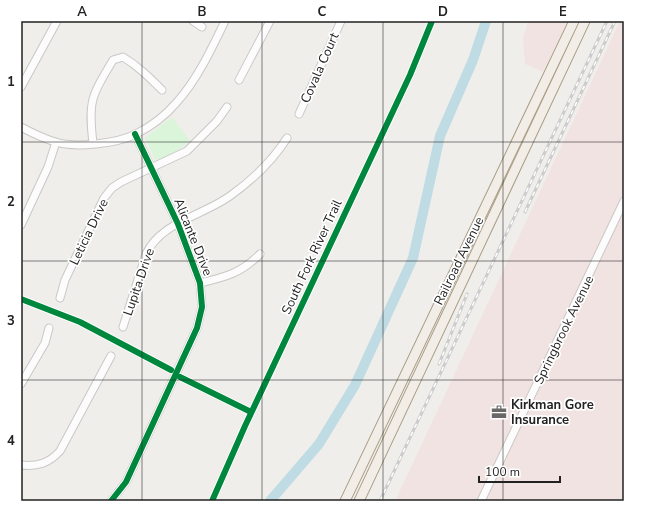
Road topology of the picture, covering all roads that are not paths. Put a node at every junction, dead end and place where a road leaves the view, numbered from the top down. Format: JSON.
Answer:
{"nodes":[{"id":1,"x":57,"y":21,"type":"edge"},
{"id":2,"x":193,"y":21,"type":"edge"},
{"id":3,"x":225,"y":21,"type":"edge"},
{"id":4,"x":270,"y":21,"type":"edge"},
{"id":5,"x":341,"y":21,"type":"edge"},
{"id":6,"x":574,"y":21,"type":"edge"},
{"id":7,"x":585,"y":21,"type":"edge"},
{"id":8,"x":202,"y":27,"type":"dead end"},
{"id":9,"x":240,"y":80,"type":"dead end"},
{"id":10,"x":21,"y":87,"type":"edge"},
{"id":11,"x":162,"y":90,"type":"dead end"},
{"id":12,"x":227,"y":107,"type":"dead end"},
{"id":13,"x":530,"y":111,"type":"junction"},
{"id":14,"x":299,"y":114,"type":"dead end"},
{"id":15,"x":21,"y":127,"type":"edge"},
{"id":16,"x":136,"y":134,"type":"junction"},
{"id":17,"x":288,"y":138,"type":"dead end"},
{"id":18,"x":56,"y":142,"type":"junction"},
{"id":19,"x":93,"y":143,"type":"junction"},
{"id":20,"x":519,"y":165,"type":"junction"},
{"id":21,"x":152,"y":168,"type":"junction"},
{"id":22,"x":624,"y":201,"type":"edge"},
{"id":23,"x":21,"y":224,"type":"edge"},
{"id":24,"x":178,"y":224,"type":"junction"},
{"id":25,"x":260,"y":254,"type":"dead end"},
{"id":26,"x":200,"y":283,"type":"junction"},
{"id":27,"x":60,"y":298,"type":"dead end"},
{"id":28,"x":123,"y":327,"type":"dead end"},
{"id":29,"x":49,"y":328,"type":"dead end"},
{"id":30,"x":111,"y":356,"type":"dead end"},
{"id":31,"x":21,"y":384,"type":"edge"},
{"id":32,"x":21,"y":465,"type":"edge"},
{"id":33,"x":111,"y":501,"type":"edge"},
{"id":34,"x":345,"y":501,"type":"edge"},
{"id":35,"x":359,"y":501,"type":"edge"},
{"id":36,"x":481,"y":501,"type":"edge"}],
"edges":[{"from":1,"to":10,"type":"street"},
{"from":2,"to":8,"type":"street"},
{"from":3,"to":16,"type":"street"},
{"from":4,"to":9,"type":"street"},
{"from":5,"to":14,"type":"street","name":"Covala Court"},
{"from":6,"to":13,"type":"main road","name":"Railroad Avenue"},
{"from":7,"to":20,"type":"main road","name":"Railroad Avenue"},
{"from":11,"to":19,"type":"street"},
{"from":12,"to":21,"type":"street","name":"Leticia Drive"},
{"from":13,"to":20,"type":"main road"},
{"from":13,"to":34,"type":"main road","name":"Railroad Avenue"},
{"from":15,"to":18,"type":"street"},
{"from":16,"to":19,"type":"street"},
{"from":16,"to":21,"type":"street","name":"Alicante Drive"},
{"from":17,"to":24,"type":"street","name":"Lupita Drive"},
{"from":18,"to":19,"type":"street"},
{"from":18,"to":23,"type":"street"},
{"from":20,"to":35,"type":"main road","name":"Railroad Avenue"},
{"from":21,"to":24,"type":"street","name":"Alicante Drive"},
{"from":21,"to":27,"type":"street","name":"Leticia Drive"},
{"from":22,"to":36,"type":"street","name":"Springbrook Avenue"},
{"from":24,"to":26,"type":"street","name":"Alicante Drive"},
{"from":24,"to":28,"type":"street","name":"Lupita Drive"},
{"from":25,"to":26,"type":"street"},
{"from":26,"to":33,"type":"street","name":"Alicante Drive"},
{"from":29,"to":31,"type":"street"},
{"from":30,"to":32,"type":"street"}]}
